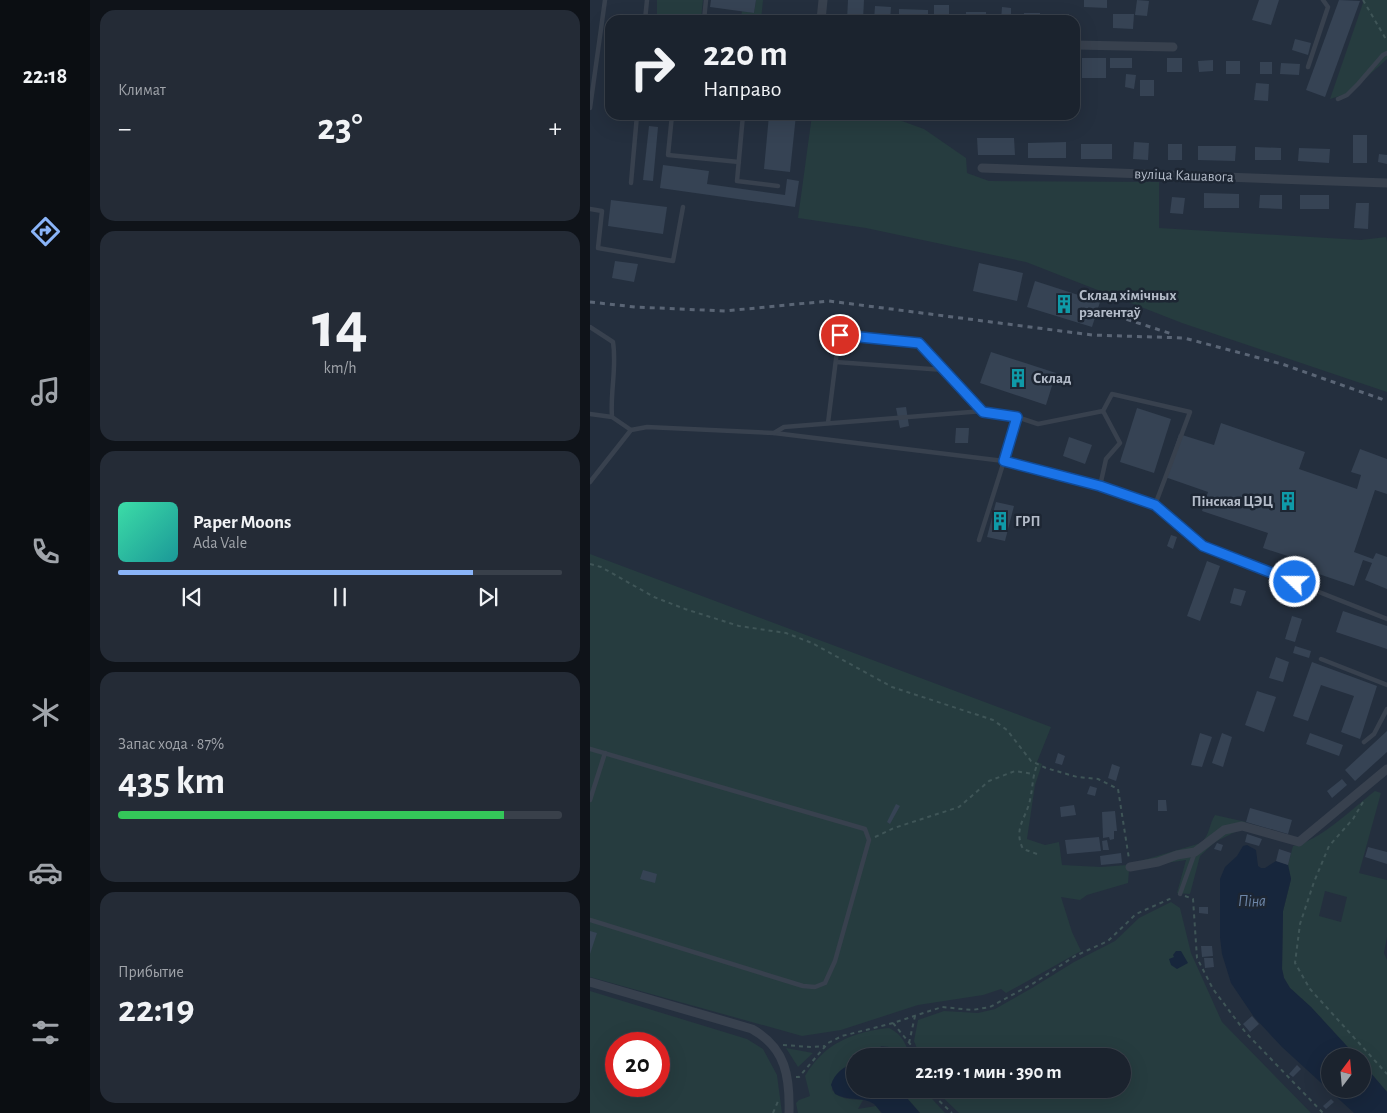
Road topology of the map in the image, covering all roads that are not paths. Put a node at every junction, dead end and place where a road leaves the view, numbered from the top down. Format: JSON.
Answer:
{"nodes":[{"id":1,"x":605,"y":0,"type":"edge"},
{"id":2,"x":647,"y":0,"type":"edge"},
{"id":3,"x":706,"y":0,"type":"edge"},
{"id":4,"x":823,"y":0,"type":"edge"},
{"id":5,"x":1323,"y":0,"type":"edge"},
{"id":6,"x":646,"y":15,"type":"edge"},
{"id":7,"x":704,"y":15,"type":"edge"},
{"id":8,"x":822,"y":15,"type":"edge"},
{"id":9,"x":1080,"y":45,"type":"edge"},
{"id":10,"x":1173,"y":46,"type":"dead end"},
{"id":11,"x":1387,"y":53,"type":"edge"},
{"id":12,"x":1308,"y":67,"type":"dead end"},
{"id":13,"x":1338,"y":99,"type":"dead end"},
{"id":14,"x":590,"y":108,"type":"edge"},
{"id":15,"x":637,"y":120,"type":"edge"},
{"id":16,"x":672,"y":120,"type":"edge"},
{"id":17,"x":742,"y":120,"type":"edge"},
{"id":18,"x":738,"y":162,"type":"junction"},
{"id":19,"x":982,"y":168,"type":"dead end"},
{"id":20,"x":631,"y":183,"type":"dead end"},
{"id":21,"x":1387,"y":183,"type":"edge"},
{"id":22,"x":778,"y":186,"type":"dead end"},
{"id":23,"x":683,"y":207,"type":"dead end"},
{"id":24,"x":590,"y":209,"type":"edge"},
{"id":25,"x":590,"y":328,"type":"edge"},
{"id":26,"x":836,"y":362,"type":"junction"},
{"id":27,"x":944,"y":370,"type":"junction"},
{"id":28,"x":1102,"y":411,"type":"junction"},
{"id":29,"x":983,"y":412,"type":"junction"},
{"id":30,"x":590,"y":414,"type":"edge"},
{"id":31,"x":612,"y":417,"type":"junction"},
{"id":32,"x":1017,"y":417,"type":"junction"},
{"id":33,"x":828,"y":423,"type":"junction"},
{"id":34,"x":631,"y":430,"type":"junction"},
{"id":35,"x":774,"y":433,"type":"junction"},
{"id":36,"x":1004,"y":461,"type":"junction"},
{"id":37,"x":590,"y":482,"type":"edge"},
{"id":38,"x":1100,"y":486,"type":"junction"},
{"id":39,"x":1155,"y":505,"type":"junction"},
{"id":40,"x":979,"y":540,"type":"dead end"},
{"id":41,"x":1387,"y":619,"type":"edge"},
{"id":42,"x":1321,"y":659,"type":"dead end"},
{"id":43,"x":1387,"y":685,"type":"edge"},
{"id":44,"x":1387,"y":709,"type":"edge"},
{"id":45,"x":1364,"y":742,"type":"dead end"},
{"id":46,"x":590,"y":748,"type":"edge"},
{"id":47,"x":605,"y":753,"type":"junction"},
{"id":48,"x":1387,"y":769,"type":"edge"},
{"id":49,"x":590,"y":800,"type":"edge"},
{"id":50,"x":1195,"y":852,"type":"junction"},
{"id":51,"x":1130,"y":867,"type":"road end"},
{"id":52,"x":1180,"y":894,"type":"road end"},
{"id":53,"x":590,"y":920,"type":"edge"},
{"id":54,"x":590,"y":982,"type":"edge"},
{"id":55,"x":789,"y":1113,"type":"edge"}],
"edges":[{"from":1,"to":14,"type":"lane"},
{"from":2,"to":6,"type":"lane"},
{"from":3,"to":7,"type":"lane"},
{"from":4,"to":8,"type":"street"},
{"from":5,"to":12,"type":"lane"},
{"from":9,"to":10,"type":"street"},
{"from":11,"to":13,"type":"lane"},
{"from":15,"to":20,"type":"lane"},
{"from":16,"to":18,"type":"lane"},
{"from":17,"to":18,"type":"lane"},
{"from":18,"to":22,"type":"lane"},
{"from":19,"to":21,"type":"street","name":"вуліца Кашавога"},
{"from":23,"to":24,"type":"lane"},
{"from":25,"to":31,"type":"lane"},
{"from":26,"to":27,"type":"lane"},
{"from":26,"to":27,"type":"lane"},
{"from":26,"to":33,"type":"lane"},
{"from":27,"to":29,"type":"lane"},
{"from":28,"to":32,"type":"lane"},
{"from":28,"to":38,"type":"lane"},
{"from":28,"to":39,"type":"lane"},
{"from":29,"to":32,"type":"lane"},
{"from":29,"to":33,"type":"lane"},
{"from":30,"to":31,"type":"lane"},
{"from":31,"to":34,"type":"lane"},
{"from":32,"to":36,"type":"lane"},
{"from":33,"to":35,"type":"lane"},
{"from":34,"to":35,"type":"lane"},
{"from":34,"to":37,"type":"lane"},
{"from":35,"to":36,"type":"lane"},
{"from":36,"to":38,"type":"lane"},
{"from":36,"to":40,"type":"lane"},
{"from":38,"to":39,"type":"lane"},
{"from":39,"to":41,"type":"lane"},
{"from":42,"to":43,"type":"lane"},
{"from":44,"to":45,"type":"lane"},
{"from":46,"to":47,"type":"lane"},
{"from":47,"to":49,"type":"lane"},
{"from":47,"to":53,"type":"lane"},
{"from":48,"to":50,"type":"street"},
{"from":50,"to":51,"type":"street"},
{"from":50,"to":52,"type":"lane"},
{"from":54,"to":55,"type":"street"}]}
